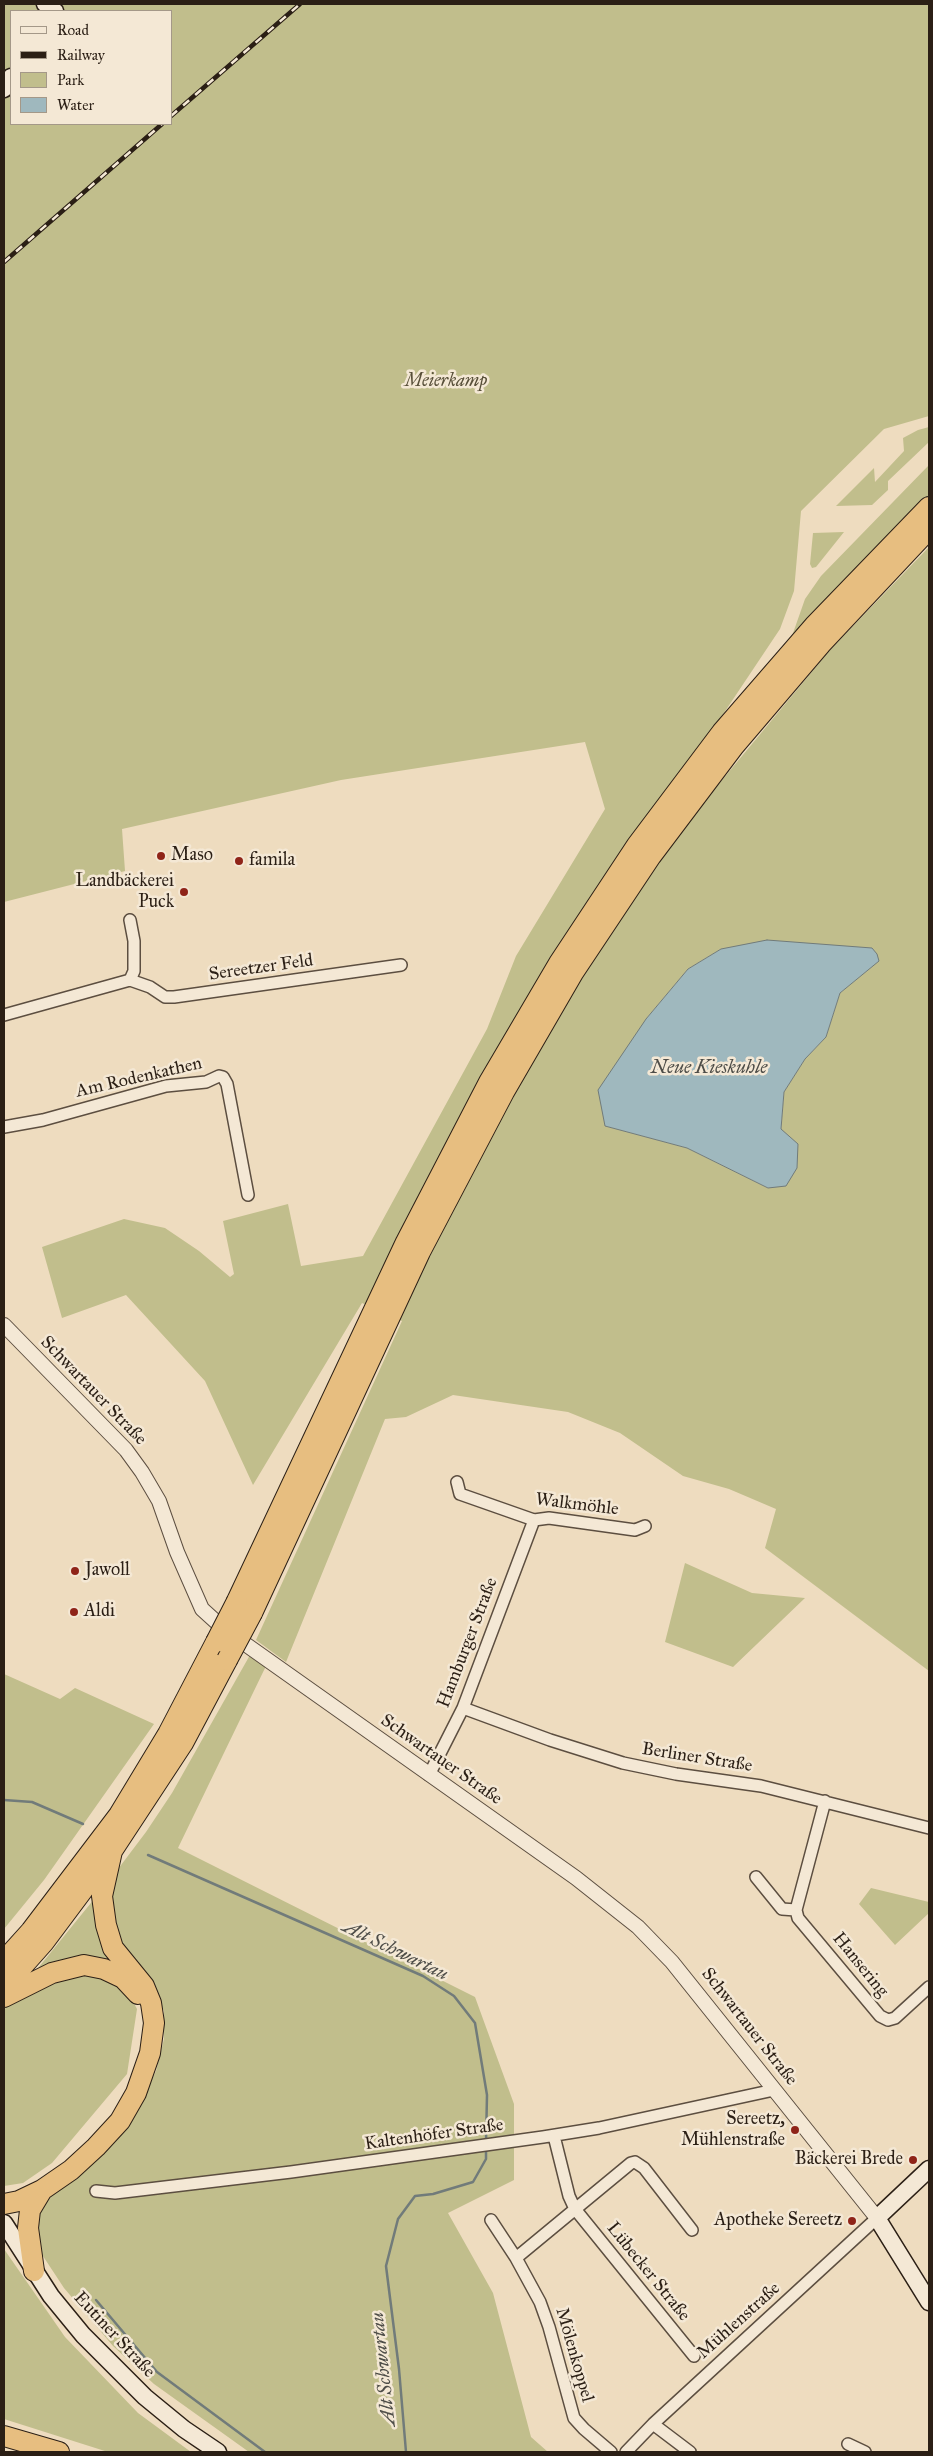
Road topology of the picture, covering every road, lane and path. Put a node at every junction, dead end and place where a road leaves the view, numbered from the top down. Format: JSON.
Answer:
{"nodes":[{"id":1,"x":929,"y":507,"type":"edge"},
{"id":2,"x":929,"y":529,"type":"edge"},
{"id":3,"x":130,"y":920,"type":"dead end"},
{"id":4,"x":402,"y":965,"type":"dead end"},
{"id":5,"x":566,"y":968,"type":"junction"},
{"id":6,"x":130,"y":980,"type":"junction"},
{"id":7,"x":4,"y":1015,"type":"edge"},
{"id":8,"x":4,"y":1127,"type":"edge"},
{"id":9,"x":248,"y":1195,"type":"dead end"},
{"id":10,"x":4,"y":1325,"type":"edge"},
{"id":11,"x":456,"y":1482,"type":"dead end"},
{"id":12,"x":534,"y":1520,"type":"junction"},
{"id":13,"x":645,"y":1526,"type":"dead end"},
{"id":14,"x":245,"y":1607,"type":"junction"},
{"id":15,"x":463,"y":1708,"type":"junction"},
{"id":16,"x":429,"y":1775,"type":"junction"},
{"id":17,"x":825,"y":1801,"type":"junction"},
{"id":18,"x":929,"y":1828,"type":"edge"},
{"id":19,"x":112,"y":1851,"type":"junction"},
{"id":20,"x":756,"y":1877,"type":"dead end"},
{"id":21,"x":796,"y":1910,"type":"junction"},
{"id":22,"x":4,"y":1961,"type":"edge"},
{"id":23,"x":929,"y":1987,"type":"edge"},
{"id":24,"x":4,"y":1988,"type":"edge"},
{"id":25,"x":4,"y":1997,"type":"edge"},
{"id":26,"x":774,"y":2090,"type":"junction"},
{"id":27,"x":554,"y":2136,"type":"junction"},
{"id":28,"x":929,"y":2169,"type":"edge"},
{"id":29,"x":42,"y":2190,"type":"junction"},
{"id":30,"x":96,"y":2191,"type":"dead end"},
{"id":31,"x":4,"y":2192,"type":"edge"},
{"id":32,"x":4,"y":2204,"type":"edge"},
{"id":33,"x":575,"y":2209,"type":"junction"},
{"id":34,"x":877,"y":2218,"type":"junction"},
{"id":35,"x":491,"y":2220,"type":"dead end"},
{"id":36,"x":4,"y":2223,"type":"edge"},
{"id":37,"x":692,"y":2230,"type":"dead end"},
{"id":38,"x":516,"y":2258,"type":"junction"},
{"id":39,"x":34,"y":2271,"type":"junction"},
{"id":40,"x":929,"y":2302,"type":"edge"},
{"id":41,"x":694,"y":2356,"type":"dead end"},
{"id":42,"x":653,"y":2424,"type":"junction"},
{"id":43,"x":4,"y":2436,"type":"edge"},
{"id":44,"x":848,"y":2444,"type":"dead end"},
{"id":45,"x":59,"y":2452,"type":"edge"},
{"id":46,"x":218,"y":2452,"type":"edge"},
{"id":47,"x":611,"y":2452,"type":"edge"},
{"id":48,"x":626,"y":2452,"type":"edge"},
{"id":49,"x":690,"y":2452,"type":"edge"},
{"id":50,"x":865,"y":2452,"type":"edge"}],
"edges":[{"from":1,"to":5,"type":"highway"},
{"from":2,"to":5,"type":"highway"},
{"from":3,"to":6,"type":"street"},
{"from":4,"to":6,"type":"street","name":"Sereetzer Feld"},
{"from":5,"to":14,"type":"highway"},
{"from":6,"to":7,"type":"street"},
{"from":8,"to":9,"type":"street","name":"Am Rodenkathen"},
{"from":10,"to":16,"type":"street","name":"Schwartauer Straße"},
{"from":11,"to":12,"type":"street","name":"Walkmöhle"},
{"from":12,"to":13,"type":"street","name":"Walkmöhle"},
{"from":12,"to":15,"type":"street","name":"Hamburger Straße"},
{"from":14,"to":19,"type":"highway","bridge":true},
{"from":14,"to":22,"type":"highway","bridge":true},
{"from":15,"to":16,"type":"street","name":"Hamburger Straße"},
{"from":15,"to":17,"type":"street","name":"Berliner Straße"},
{"from":16,"to":26,"type":"street","name":"Schwartauer Straße"},
{"from":17,"to":18,"type":"street","name":"Berliner Straße"},
{"from":17,"to":21,"type":"street"},
{"from":19,"to":24,"type":"highway"},
{"from":19,"to":29,"type":"highway"},
{"from":20,"to":21,"type":"street"},
{"from":21,"to":23,"type":"street","name":"Hansering"},
{"from":25,"to":31,"type":"highway"},
{"from":26,"to":27,"type":"street","name":"Kaltenhöfer Straße"},
{"from":26,"to":34,"type":"street","name":"Schwartauer Straße"},
{"from":27,"to":30,"type":"street","name":"Kaltenhöfer Straße"},
{"from":27,"to":33,"type":"street","name":"Lübecker Straße"},
{"from":28,"to":34,"type":"main road"},
{"from":29,"to":32,"type":"highway"},
{"from":29,"to":39,"type":"highway"},
{"from":33,"to":37,"type":"street"},
{"from":33,"to":38,"type":"street"},
{"from":33,"to":41,"type":"street","name":"Lübecker Straße"},
{"from":34,"to":40,"type":"main road"},
{"from":34,"to":42,"type":"street","name":"Mühlenstraße"},
{"from":35,"to":38,"type":"street","name":"Mölenkoppel"},
{"from":36,"to":39,"type":"main road","name":"Eutiner Straße"},
{"from":38,"to":47,"type":"street","name":"Mölenkoppel"},
{"from":39,"to":46,"type":"main road","name":"Eutiner Straße"},
{"from":42,"to":48,"type":"street","name":"Mühlenstraße"},
{"from":42,"to":49,"type":"street"},
{"from":43,"to":45,"type":"highway"},
{"from":44,"to":50,"type":"street"}]}
